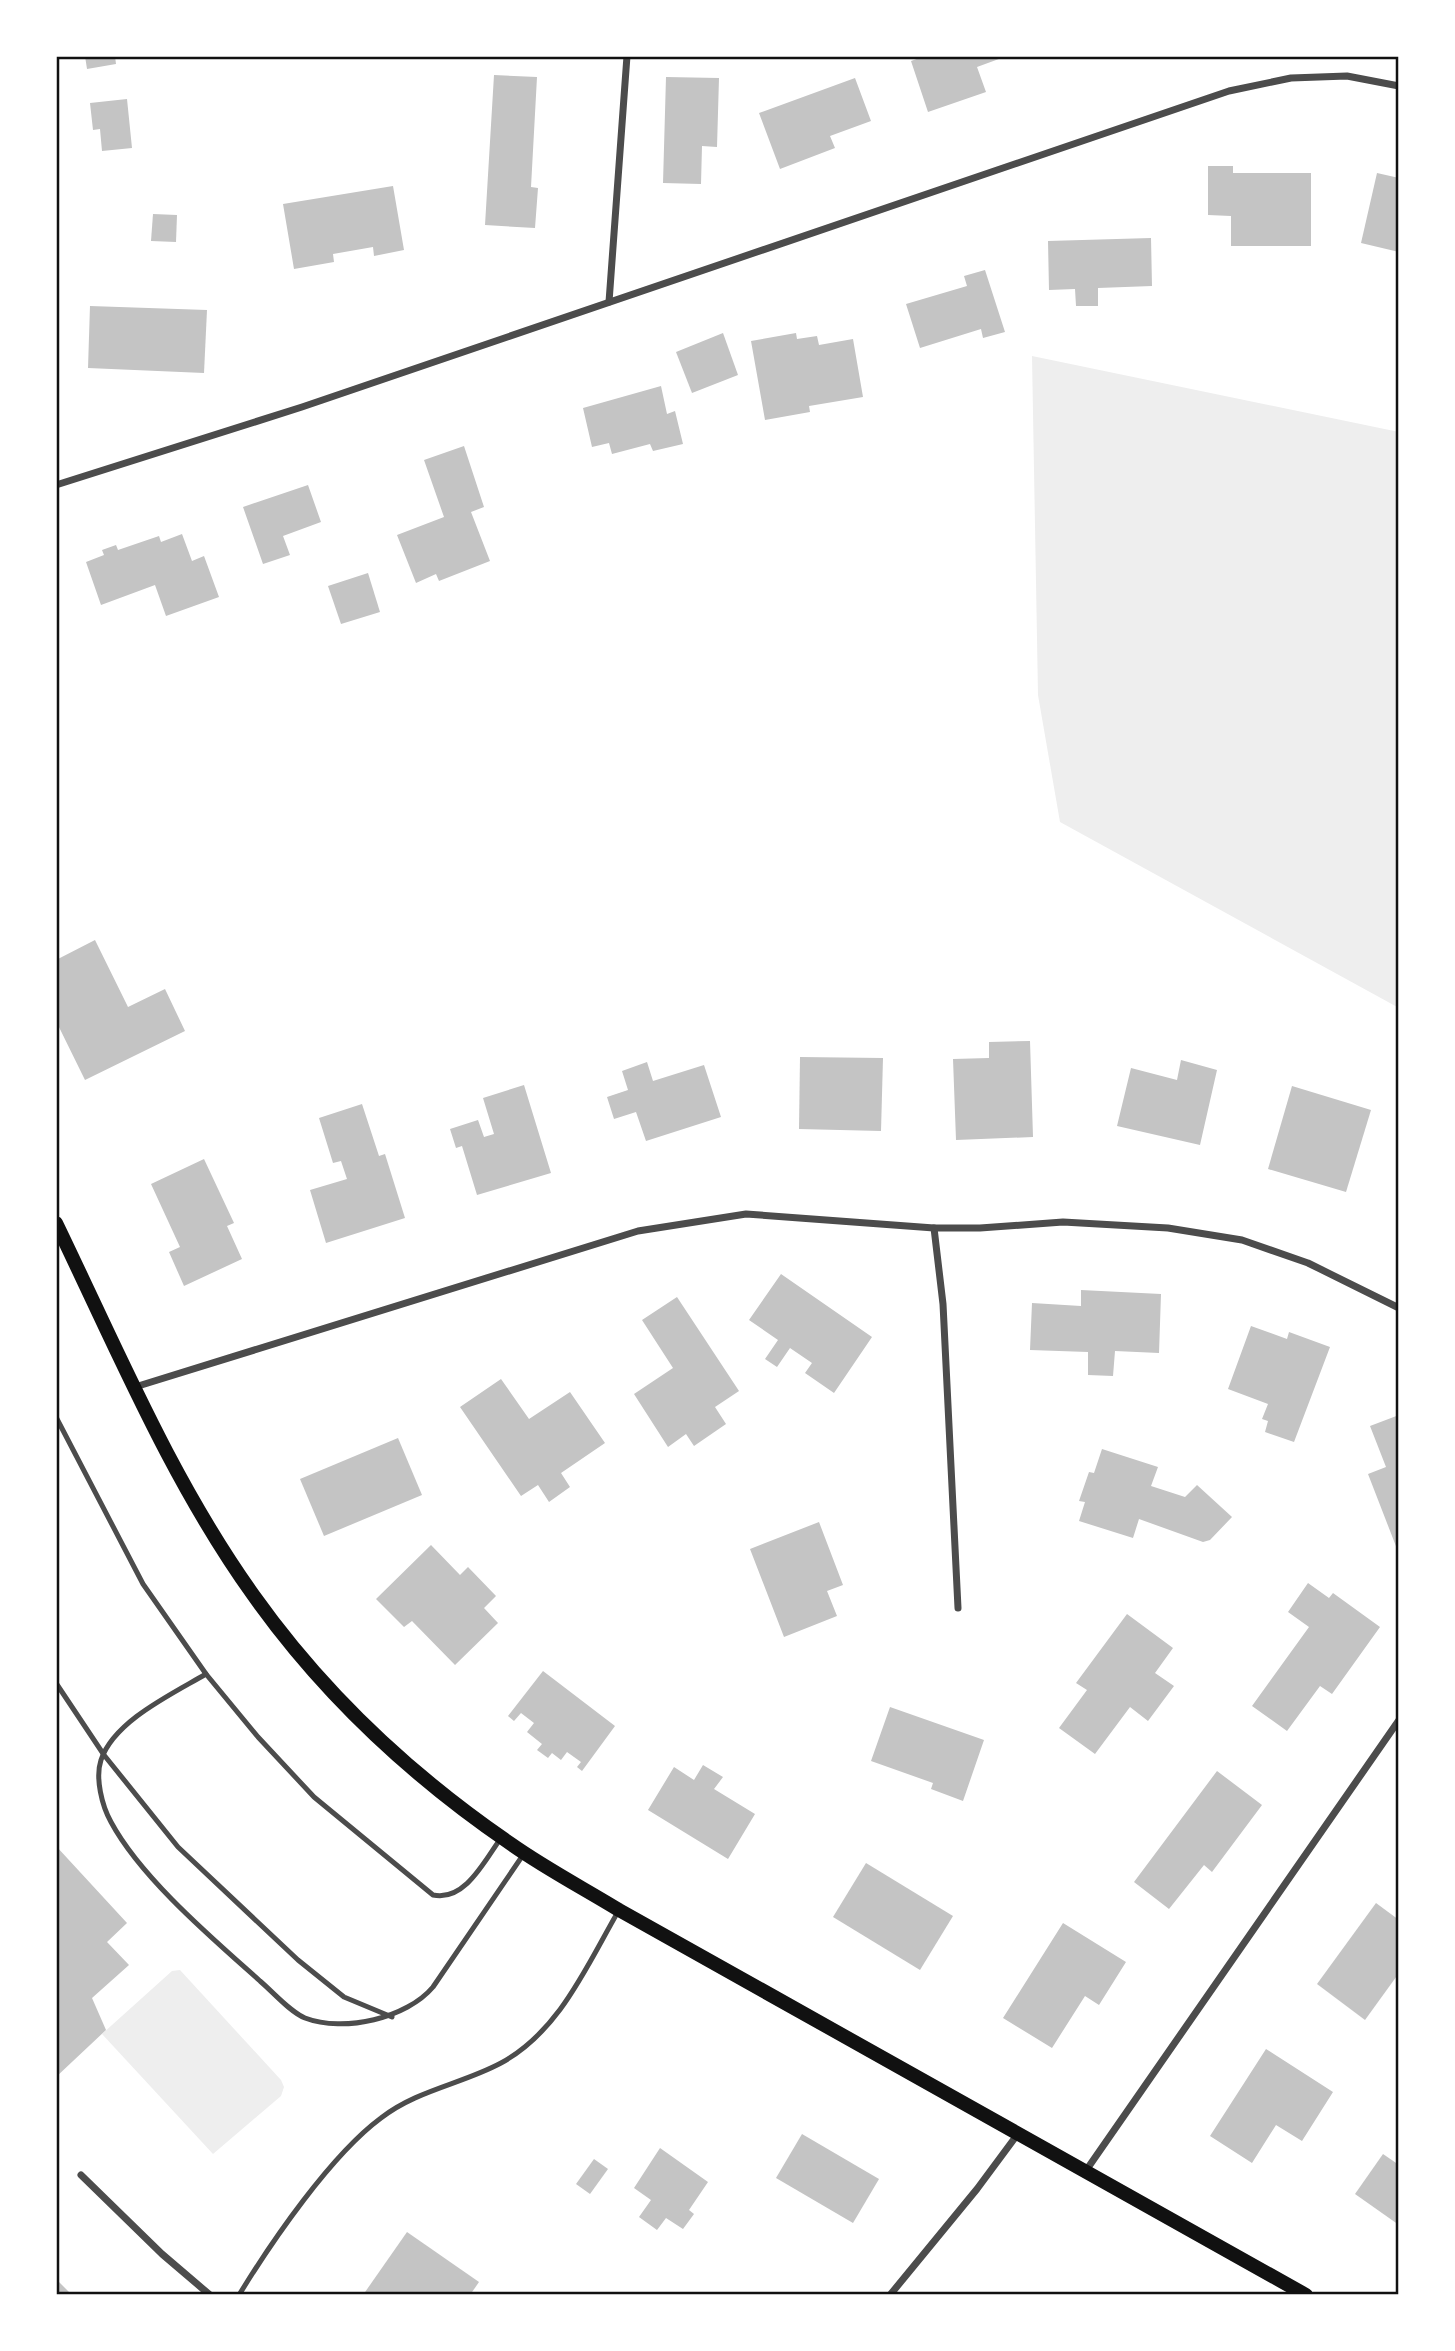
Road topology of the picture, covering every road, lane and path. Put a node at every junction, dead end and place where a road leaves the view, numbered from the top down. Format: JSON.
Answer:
{"nodes":[{"id":1,"x":627,"y":56,"type":"edge"},
{"id":2,"x":1399,"y":86,"type":"edge"},
{"id":3,"x":609,"y":302,"type":"junction"},
{"id":4,"x":56,"y":485,"type":"edge"},
{"id":5,"x":56,"y":1223,"type":"edge"},
{"id":6,"x":934,"y":1228,"type":"junction"},
{"id":7,"x":1399,"y":1308,"type":"edge"},
{"id":8,"x":135,"y":1387,"type":"junction"},
{"id":9,"x":56,"y":1417,"type":"edge"},
{"id":10,"x":958,"y":1608,"type":"dead end"},
{"id":11,"x":206,"y":1674,"type":"junction"},
{"id":12,"x":56,"y":1683,"type":"edge"},
{"id":13,"x":1399,"y":1720,"type":"edge"},
{"id":14,"x":104,"y":1755,"type":"junction"},
{"id":15,"x":501,"y":1838,"type":"junction"},
{"id":16,"x":524,"y":1853,"type":"junction"},
{"id":17,"x":619,"y":1910,"type":"junction"},
{"id":18,"x":392,"y":2017,"type":"junction"},
{"id":19,"x":1017,"y":2135,"type":"junction"},
{"id":20,"x":1085,"y":2172,"type":"junction"},
{"id":21,"x":81,"y":2175,"type":"dead end"},
{"id":22,"x":210,"y":2295,"type":"edge"},
{"id":23,"x":239,"y":2295,"type":"edge"},
{"id":24,"x":890,"y":2295,"type":"edge"},
{"id":25,"x":1306,"y":2295,"type":"edge"}],
"edges":[{"from":1,"to":3,"type":"street"},
{"from":2,"to":3,"type":"street"},
{"from":3,"to":4,"type":"street"},
{"from":5,"to":8,"type":"main road"},
{"from":6,"to":7,"type":"street"},
{"from":6,"to":8,"type":"street"},
{"from":6,"to":10,"type":"street"},
{"from":8,"to":15,"type":"main road"},
{"from":9,"to":11,"type":"lane"},
{"from":11,"to":14,"type":"lane"},
{"from":11,"to":15,"type":"lane"},
{"from":12,"to":14,"type":"lane"},
{"from":13,"to":20,"type":"street"},
{"from":14,"to":18,"type":"lane"},
{"from":14,"to":18,"type":"lane"},
{"from":15,"to":16,"type":"main road"},
{"from":16,"to":17,"type":"main road"},
{"from":16,"to":18,"type":"lane"},
{"from":17,"to":19,"type":"main road"},
{"from":17,"to":23,"type":"lane"},
{"from":19,"to":20,"type":"main road"},
{"from":19,"to":24,"type":"street"},
{"from":20,"to":25,"type":"main road"},
{"from":21,"to":22,"type":"street"}]}
